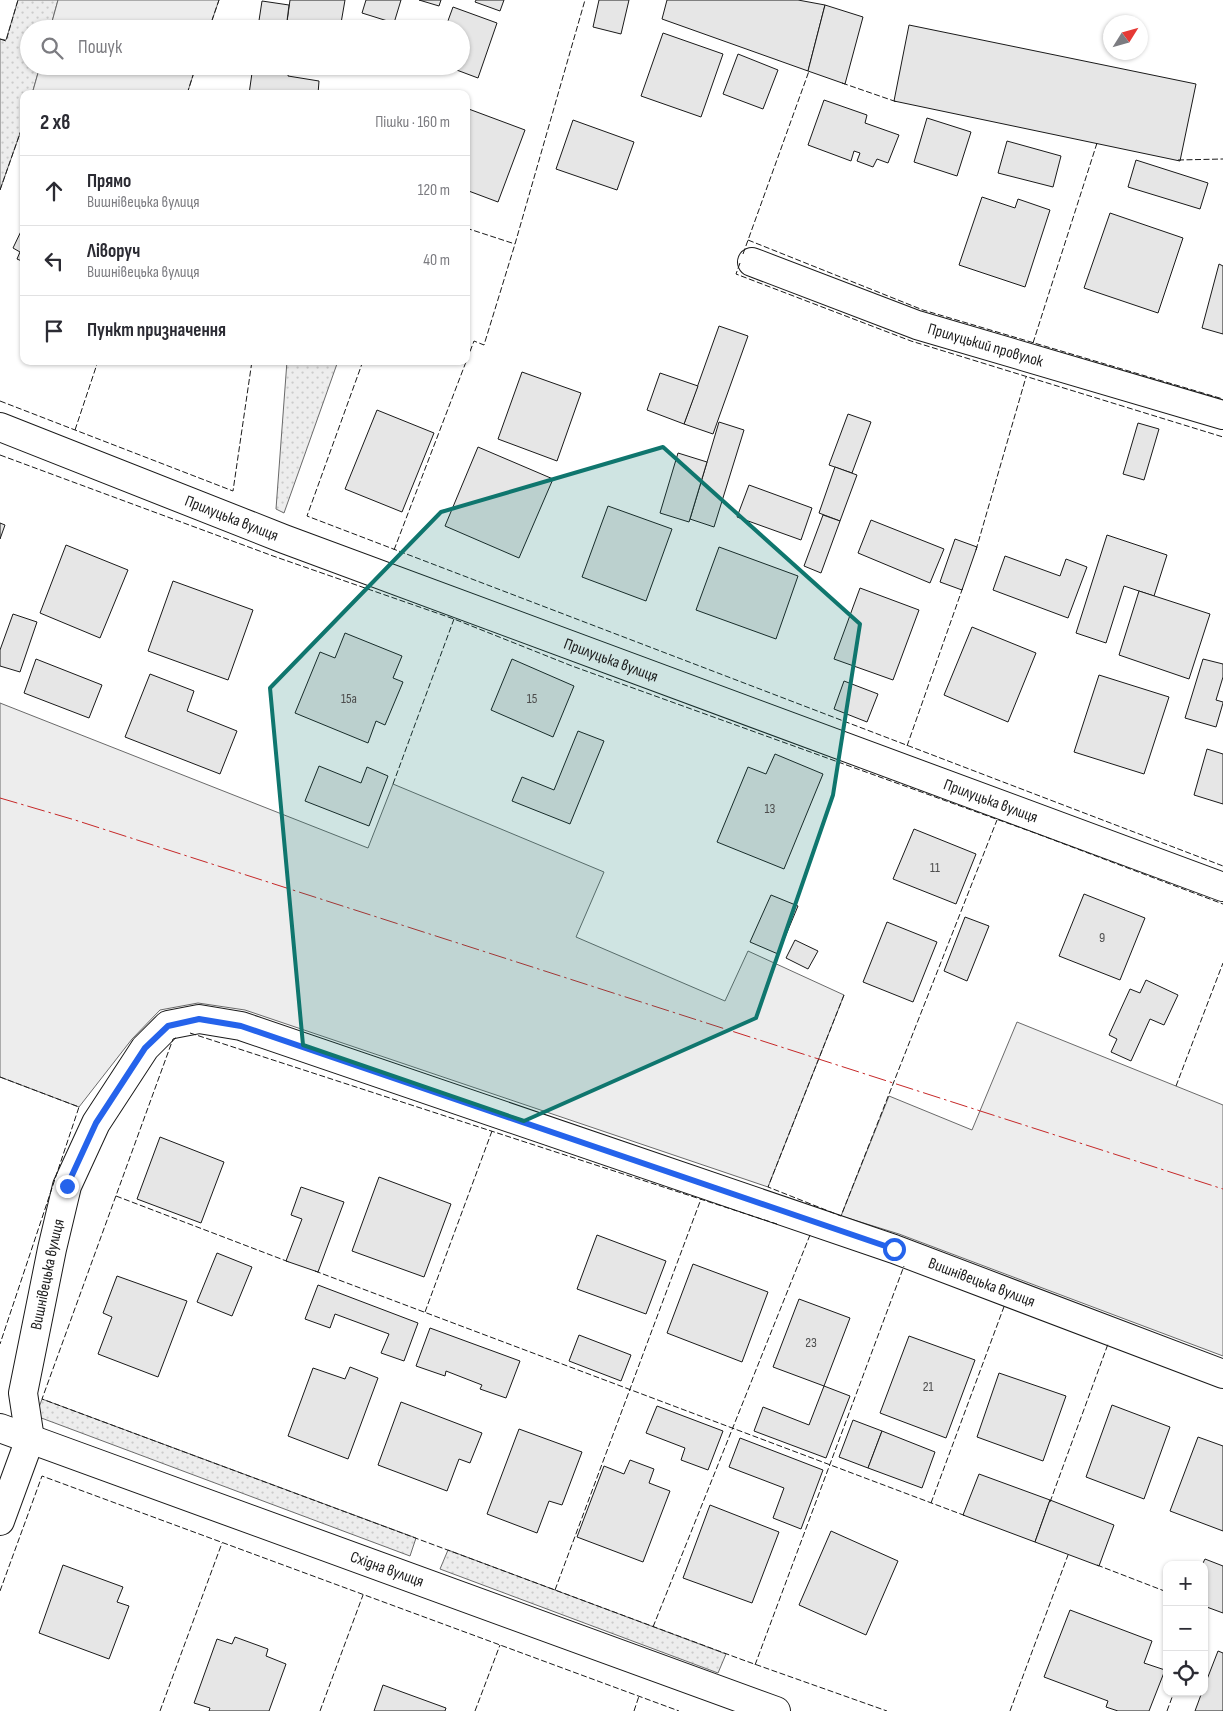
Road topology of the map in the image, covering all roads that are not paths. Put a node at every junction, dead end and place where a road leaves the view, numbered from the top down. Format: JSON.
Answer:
{"nodes":[{"id":1,"x":752,"y":262,"type":"dead end"},
{"id":2,"x":1223,"y":415,"type":"edge"},
{"id":3,"x":0,"y":427,"type":"edge"},
{"id":4,"x":1223,"y":887,"type":"edge"},
{"id":5,"x":1223,"y":1374,"type":"edge"},
{"id":6,"x":0,"y":1428,"type":"edge"},
{"id":7,"x":30,"y":1440,"type":"junction"},
{"id":8,"x":0,"y":1520,"type":"edge"},
{"id":9,"x":776,"y":1711,"type":"edge"}],
"edges":[{"from":1,"to":2,"type":"street","name":"Прилуцький провулок"},
{"from":3,"to":4,"type":"street","name":"Прилуцька вулиця"},
{"from":5,"to":7,"type":"street","name":"Вишнівецька вулиця"},
{"from":6,"to":7,"type":"street","name":"Східна вулиця"},
{"from":7,"to":8,"type":"street"},
{"from":7,"to":9,"type":"street","name":"Східна вулиця"}]}
